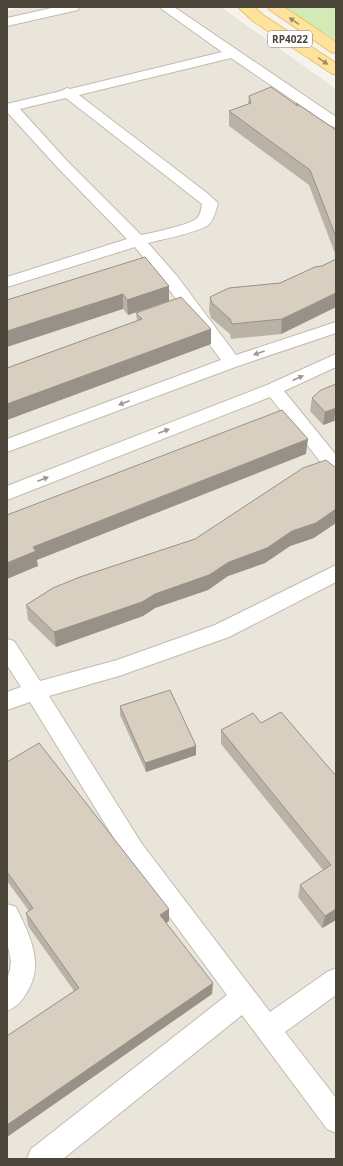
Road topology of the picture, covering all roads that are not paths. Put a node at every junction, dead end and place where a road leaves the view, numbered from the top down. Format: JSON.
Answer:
{"nodes":[{"id":1,"x":73,"y":7,"type":"edge"},
{"id":2,"x":165,"y":7,"type":"edge"},
{"id":3,"x":245,"y":7,"type":"edge"},
{"id":4,"x":275,"y":7,"type":"edge"},
{"id":5,"x":7,"y":22,"type":"edge"},
{"id":6,"x":336,"y":49,"type":"edge"},
{"id":7,"x":233,"y":53,"type":"junction"},
{"id":8,"x":336,"y":70,"type":"edge"},
{"id":9,"x":67,"y":92,"type":"junction"},
{"id":10,"x":9,"y":107,"type":"edge"},
{"id":11,"x":336,"y":123,"type":"edge"},
{"id":12,"x":138,"y":241,"type":"junction"},
{"id":13,"x":7,"y":282,"type":"edge"},
{"id":14,"x":336,"y":327,"type":"edge"},
{"id":15,"x":336,"y":360,"type":"edge"},
{"id":16,"x":232,"y":362,"type":"junction"},
{"id":17,"x":273,"y":388,"type":"junction"},
{"id":18,"x":7,"y":446,"type":"edge"},
{"id":19,"x":336,"y":468,"type":"edge"},
{"id":20,"x":7,"y":493,"type":"edge"},
{"id":21,"x":336,"y":573,"type":"edge"},
{"id":22,"x":7,"y":647,"type":"edge"},
{"id":23,"x":35,"y":691,"type":"junction"},
{"id":24,"x":7,"y":701,"type":"edge"},
{"id":25,"x":7,"y":915,"type":"edge"},
{"id":26,"x":336,"y":980,"type":"edge"},
{"id":27,"x":246,"y":997,"type":"junction"},
{"id":28,"x":7,"y":999,"type":"edge"},
{"id":29,"x":268,"y":1029,"type":"junction"},
{"id":30,"x":336,"y":1120,"type":"edge"},
{"id":31,"x":41,"y":1159,"type":"edge"}],
"edges":[{"from":1,"to":5,"type":"street"},
{"from":2,"to":7,"type":"street"},
{"from":3,"to":8,"type":"main road","number":"RP4022","one_way":true},
{"from":6,"to":4,"type":"main road","number":"RP4022","one_way":true},
{"from":7,"to":9,"type":"street"},
{"from":7,"to":11,"type":"street"},
{"from":9,"to":10,"type":"street"},
{"from":9,"to":12,"type":"street"},
{"from":10,"to":12,"type":"street"},
{"from":12,"to":13,"type":"street"},
{"from":12,"to":16,"type":"street"},
{"from":14,"to":16,"type":"street","one_way":true},
{"from":17,"to":15,"type":"street","one_way":true},
{"from":16,"to":18,"type":"street","one_way":true},
{"from":17,"to":19,"type":"street"},
{"from":20,"to":17,"type":"street","one_way":true},
{"from":21,"to":23,"type":"street"},
{"from":22,"to":23,"type":"street"},
{"from":23,"to":24,"type":"street"},
{"from":23,"to":27,"type":"street"},
{"from":25,"to":28,"type":"street"},
{"from":26,"to":29,"type":"street"},
{"from":27,"to":29,"type":"street"},
{"from":27,"to":31,"type":"street"},
{"from":29,"to":30,"type":"street"}]}
